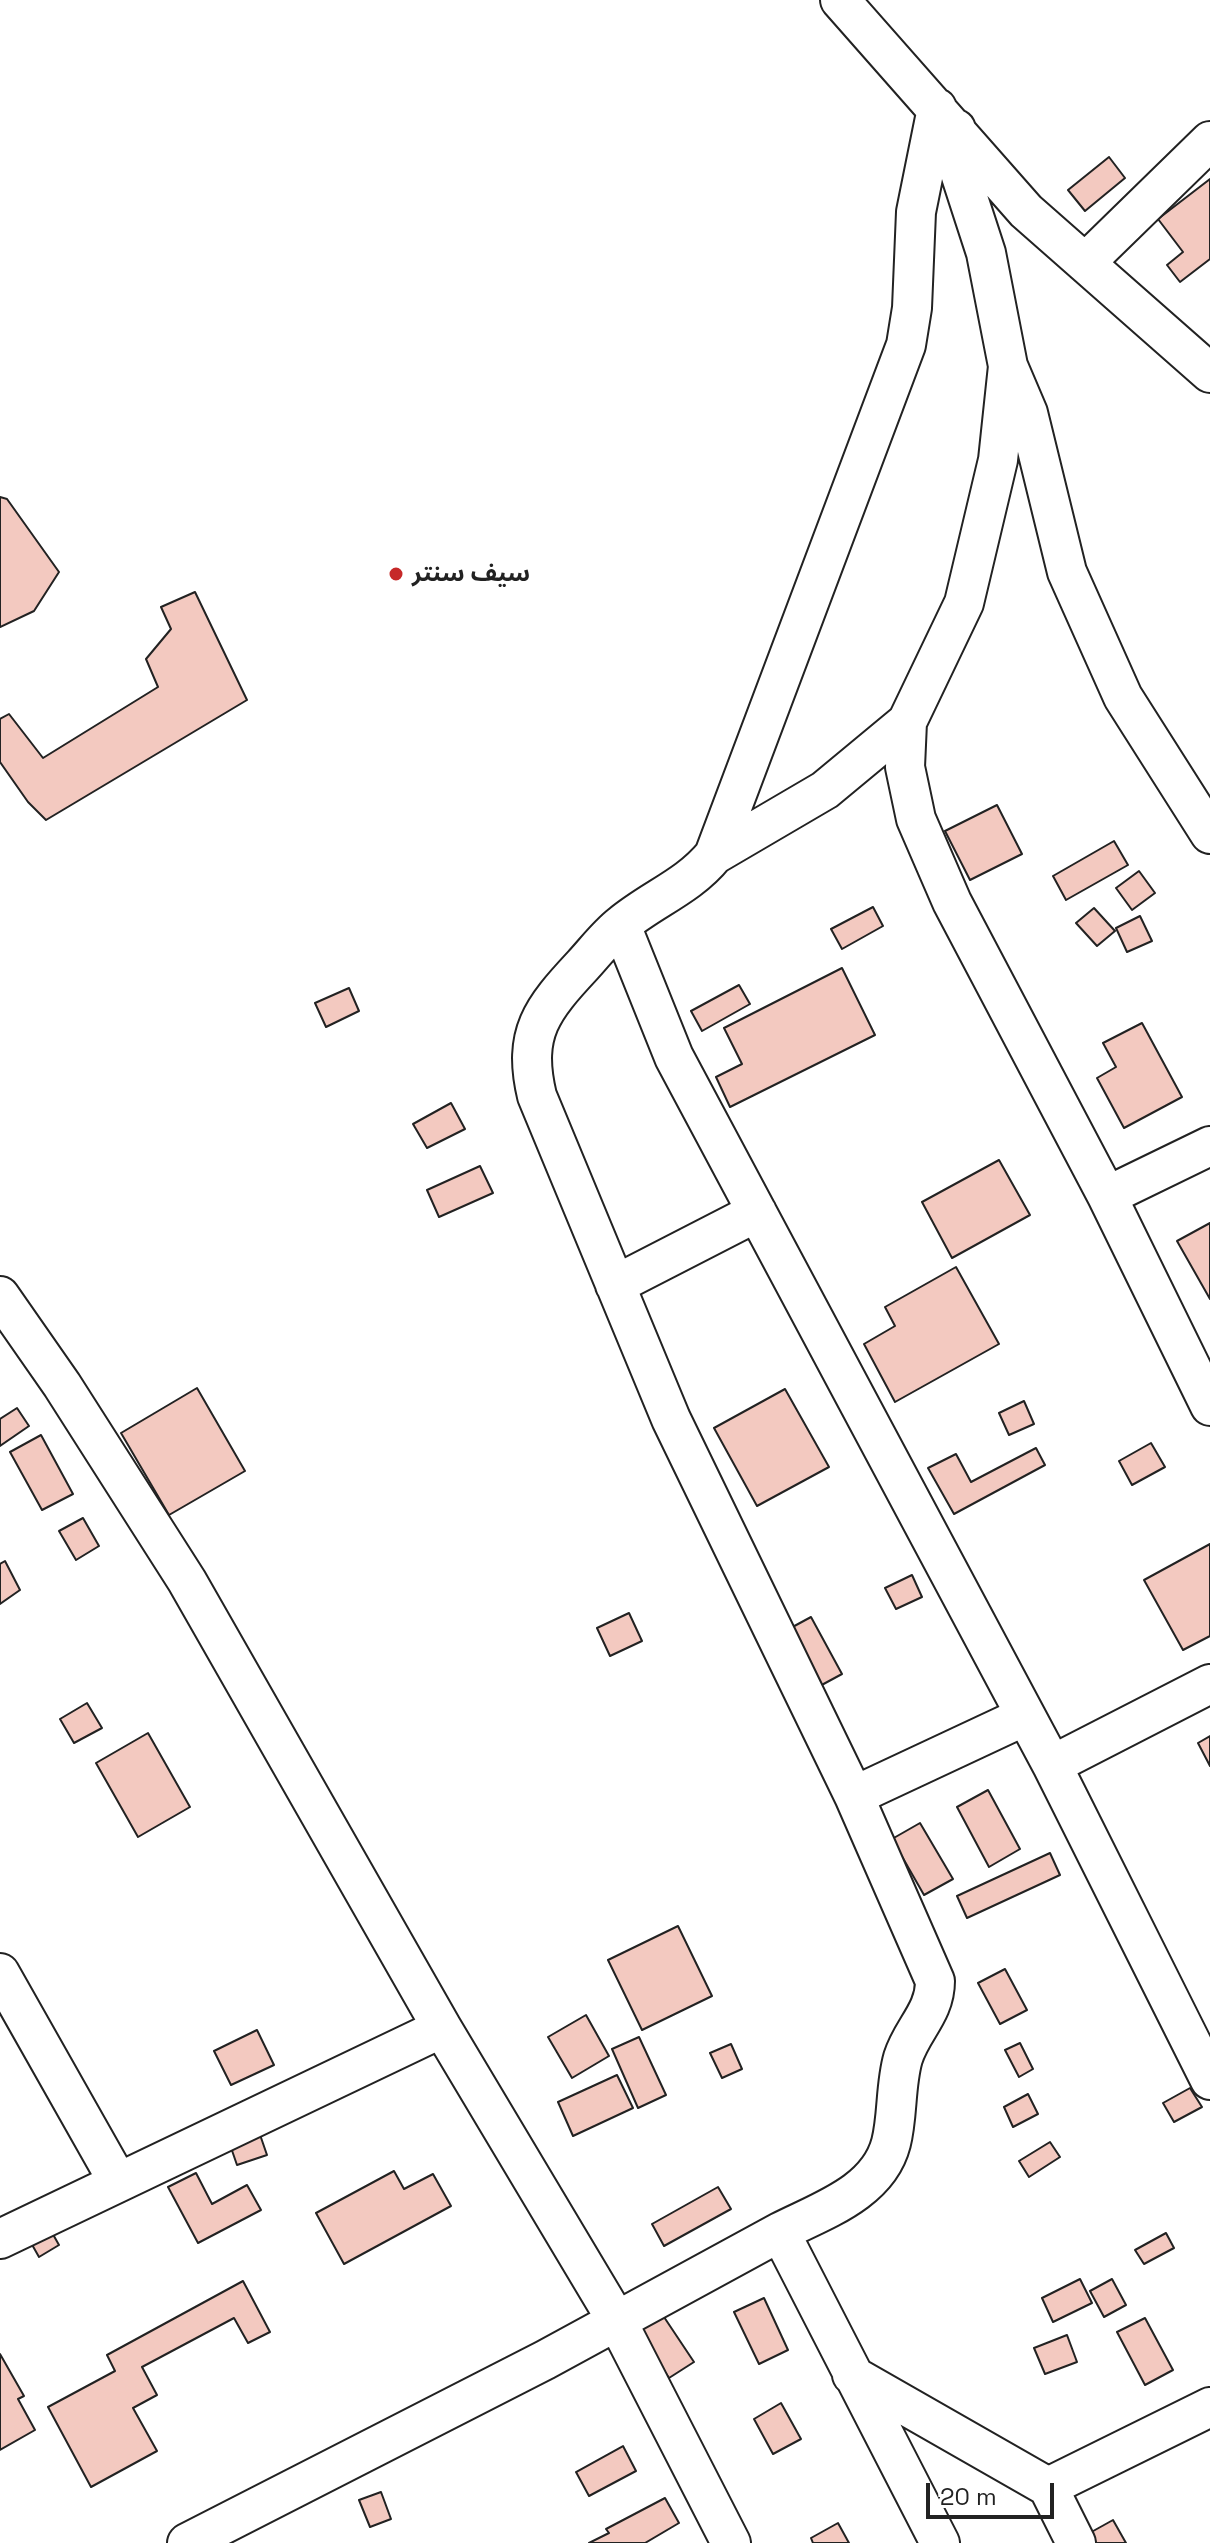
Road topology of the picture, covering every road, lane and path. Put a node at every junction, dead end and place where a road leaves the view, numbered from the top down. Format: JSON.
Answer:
{"nodes":[{"id":1,"x":840,"y":0,"type":"edge"},
{"id":2,"x":946,"y":119,"type":"junction"},
{"id":3,"x":1210,"y":141,"type":"edge"},
{"id":4,"x":1085,"y":263,"type":"junction"},
{"id":5,"x":1008,"y":366,"type":"junction"},
{"id":6,"x":1210,"y":373,"type":"edge"},
{"id":7,"x":907,"y":722,"type":"junction"},
{"id":8,"x":1210,"y":834,"type":"edge"},
{"id":9,"x":714,"y":855,"type":"junction"},
{"id":10,"x":621,"y":925,"type":"junction"},
{"id":11,"x":1210,"y":1146,"type":"edge"},
{"id":12,"x":1107,"y":1196,"type":"junction"},
{"id":13,"x":757,"y":1212,"type":"junction"},
{"id":14,"x":615,"y":1285,"type":"junction"},
{"id":15,"x":0,"y":1296,"type":"edge"},
{"id":16,"x":1210,"y":1406,"type":"edge"},
{"id":17,"x":1210,"y":1684,"type":"edge"},
{"id":18,"x":1025,"y":1716,"type":"junction"},
{"id":19,"x":1052,"y":1765,"type":"junction"},
{"id":20,"x":854,"y":1796,"type":"junction"},
{"id":21,"x":0,"y":1973,"type":"edge"},
{"id":22,"x":442,"y":2028,"type":"junction"},
{"id":23,"x":1210,"y":2080,"type":"edge"},
{"id":24,"x":117,"y":2180,"type":"junction"},
{"id":25,"x":780,"y":2232,"type":"junction"},
{"id":26,"x":0,"y":2239,"type":"edge"},
{"id":27,"x":617,"y":2321,"type":"junction"},
{"id":28,"x":852,"y":2375,"type":"junction"},
{"id":29,"x":1210,"y":2407,"type":"edge"},
{"id":30,"x":1048,"y":2487,"type":"junction"},
{"id":31,"x":189,"y":2543,"type":"edge"},
{"id":32,"x":731,"y":2543,"type":"edge"},
{"id":33,"x":940,"y":2543,"type":"edge"},
{"id":34,"x":1076,"y":2543,"type":"edge"}],
"edges":[{"from":1,"to":2,"type":"street"},
{"from":2,"to":4,"type":"street"},
{"from":2,"to":5,"type":"street"},
{"from":2,"to":9,"type":"street"},
{"from":3,"to":4,"type":"street"},
{"from":4,"to":6,"type":"street"},
{"from":5,"to":7,"type":"street"},
{"from":5,"to":8,"type":"street"},
{"from":7,"to":9,"type":"street"},
{"from":7,"to":12,"type":"street"},
{"from":9,"to":10,"type":"street"},
{"from":10,"to":13,"type":"street"},
{"from":10,"to":14,"type":"street"},
{"from":11,"to":12,"type":"street"},
{"from":12,"to":16,"type":"street"},
{"from":13,"to":14,"type":"street"},
{"from":13,"to":18,"type":"street"},
{"from":14,"to":20,"type":"street"},
{"from":15,"to":22,"type":"street"},
{"from":17,"to":19,"type":"street"},
{"from":18,"to":19,"type":"street"},
{"from":18,"to":20,"type":"street"},
{"from":19,"to":23,"type":"street"},
{"from":20,"to":25,"type":"street"},
{"from":21,"to":24,"type":"street"},
{"from":22,"to":24,"type":"street"},
{"from":22,"to":27,"type":"street"},
{"from":24,"to":26,"type":"street"},
{"from":25,"to":27,"type":"street"},
{"from":25,"to":28,"type":"street"},
{"from":27,"to":31,"type":"street"},
{"from":27,"to":32,"type":"street"},
{"from":28,"to":30,"type":"street"},
{"from":28,"to":33,"type":"street"},
{"from":29,"to":30,"type":"street"},
{"from":30,"to":34,"type":"street"}]}
